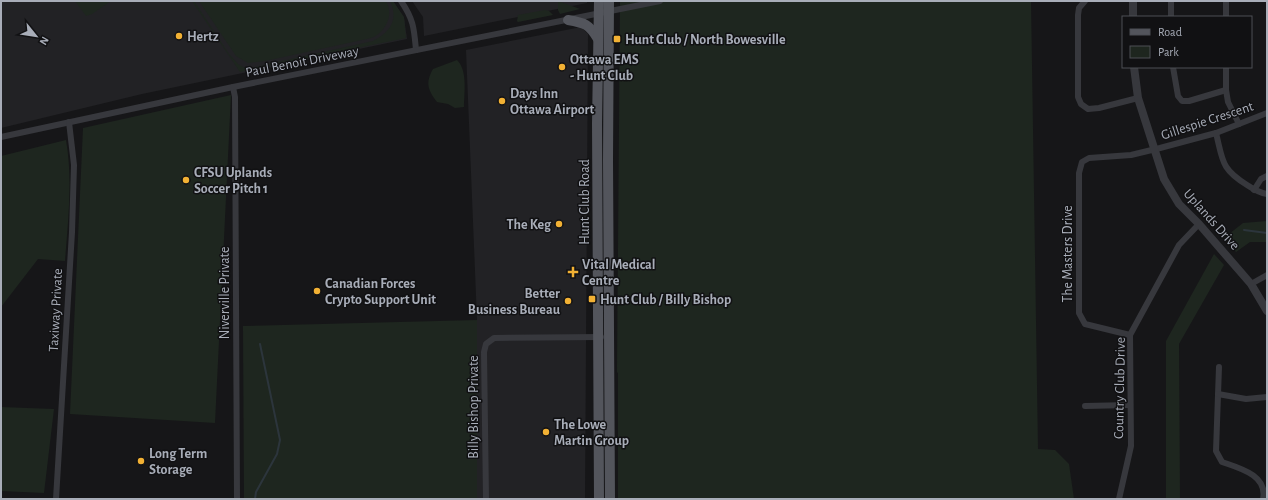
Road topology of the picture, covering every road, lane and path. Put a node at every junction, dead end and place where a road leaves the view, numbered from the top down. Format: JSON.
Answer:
{"nodes":[{"id":1,"x":401,"y":1,"type":"edge"},
{"id":2,"x":599,"y":1,"type":"edge"},
{"id":3,"x":609,"y":1,"type":"edge"},
{"id":4,"x":660,"y":1,"type":"edge"},
{"id":5,"x":1085,"y":1,"type":"edge"},
{"id":6,"x":1133,"y":1,"type":"edge"},
{"id":7,"x":1171,"y":1,"type":"edge"},
{"id":8,"x":1226,"y":1,"type":"edge"},
{"id":9,"x":609,"y":12,"type":"junction"},
{"id":10,"x":599,"y":14,"type":"junction"},
{"id":11,"x":1133,"y":16,"type":"edge"},
{"id":12,"x":1171,"y":16,"type":"edge"},
{"id":13,"x":1226,"y":16,"type":"edge"},
{"id":14,"x":568,"y":20,"type":"junction"},
{"id":15,"x":598,"y":40,"type":"junction"},
{"id":16,"x":416,"y":50,"type":"junction"},
{"id":17,"x":1134,"y":68,"type":"edge"},
{"id":18,"x":1173,"y":68,"type":"edge"},
{"id":19,"x":1226,"y":68,"type":"edge"},
{"id":20,"x":233,"y":87,"type":"junction"},
{"id":21,"x":1226,"y":90,"type":"junction"},
{"id":22,"x":1138,"y":98,"type":"junction"},
{"id":23,"x":1267,"y":113,"type":"edge"},
{"id":24,"x":69,"y":122,"type":"junction"},
{"id":25,"x":1239,"y":124,"type":"junction"},
{"id":26,"x":1216,"y":133,"type":"junction"},
{"id":27,"x":1,"y":137,"type":"edge"},
{"id":28,"x":1154,"y":150,"type":"junction"},
{"id":29,"x":1082,"y":162,"type":"joint"},
{"id":30,"x":1267,"y":176,"type":"edge"},
{"id":31,"x":1254,"y":190,"type":"junction"},
{"id":32,"x":1267,"y":194,"type":"edge"},
{"id":33,"x":1200,"y":224,"type":"junction"},
{"id":34,"x":1267,"y":276,"type":"edge"},
{"id":35,"x":1251,"y":284,"type":"junction"},
{"id":36,"x":1267,"y":310,"type":"edge"},
{"id":37,"x":1130,"y":335,"type":"junction"},
{"id":38,"x":609,"y":337,"type":"junction"},
{"id":39,"x":598,"y":338,"type":"junction"},
{"id":40,"x":1219,"y":366,"type":"dead end"},
{"id":41,"x":1218,"y":394,"type":"junction"},
{"id":42,"x":1267,"y":397,"type":"edge"},
{"id":43,"x":1130,"y":405,"type":"junction"},
{"id":44,"x":1085,"y":406,"type":"dead end"},
{"id":45,"x":56,"y":499,"type":"edge"},
{"id":46,"x":237,"y":499,"type":"edge"},
{"id":47,"x":486,"y":499,"type":"edge"},
{"id":48,"x":598,"y":499,"type":"edge"},
{"id":49,"x":610,"y":499,"type":"edge"},
{"id":50,"x":1119,"y":499,"type":"edge"},
{"id":51,"x":1263,"y":499,"type":"edge"}],
"edges":[{"from":1,"to":16,"type":"street"},
{"from":2,"to":10,"type":"main road","name":"Hunt Club Road"},
{"from":3,"to":9,"type":"main road","name":"Hunt Club Road"},
{"from":4,"to":9,"type":"street","name":"Paul Benoit Driveway"},
{"from":5,"to":22,"type":"street"},
{"from":6,"to":11,"type":"street"},
{"from":7,"to":12,"type":"street"},
{"from":8,"to":13,"type":"street"},
{"from":9,"to":10,"type":"street","name":"Paul Benoit Driveway"},
{"from":9,"to":38,"type":"main road","name":"Hunt Club Road"},
{"from":10,"to":14,"type":"street","name":"Paul Benoit Driveway"},
{"from":10,"to":15,"type":"main road","name":"Hunt Club Road"},
{"from":14,"to":15,"type":"main road"},
{"from":14,"to":16,"type":"street","name":"Paul Benoit Driveway"},
{"from":15,"to":39,"type":"main road","name":"Hunt Club Road"},
{"from":16,"to":20,"type":"street","name":"Paul Benoit Driveway"},
{"from":17,"to":22,"type":"street","name":"Uplands Drive"},
{"from":18,"to":21,"type":"street"},
{"from":19,"to":21,"type":"street"},
{"from":20,"to":24,"type":"street","name":"Paul Benoit Driveway"},
{"from":20,"to":46,"type":"street","name":"Niverville Private"},
{"from":21,"to":25,"type":"street"},
{"from":22,"to":28,"type":"street","name":"Uplands Drive"},
{"from":23,"to":25,"type":"street","name":"Gillespie Crescent"},
{"from":24,"to":27,"type":"street","name":"Paul Benoit Driveway"},
{"from":24,"to":45,"type":"street","name":"Taxiway Private"},
{"from":25,"to":26,"type":"street","name":"Gillespie Crescent"},
{"from":26,"to":28,"type":"street","name":"Gillespie Crescent"},
{"from":26,"to":31,"type":"street"},
{"from":28,"to":29,"type":"street","name":"Gillespie Crescent"},
{"from":28,"to":33,"type":"street","name":"Uplands Drive"},
{"from":29,"to":37,"type":"street","name":"The Masters Drive"},
{"from":30,"to":31,"type":"street"},
{"from":31,"to":32,"type":"street"},
{"from":33,"to":35,"type":"street","name":"Uplands Drive"},
{"from":33,"to":37,"type":"street","name":"Country Club Drive"},
{"from":34,"to":35,"type":"street"},
{"from":35,"to":36,"type":"street","name":"Uplands Drive"},
{"from":37,"to":43,"type":"street","name":"Country Club Drive"},
{"from":38,"to":39,"type":"street","name":"Billy Bishop Private"},
{"from":38,"to":49,"type":"main road","name":"Hunt Club Road"},
{"from":39,"to":47,"type":"street","name":"Billy Bishop Private"},
{"from":39,"to":48,"type":"main road","name":"Hunt Club Road"},
{"from":40,"to":41,"type":"street"},
{"from":41,"to":42,"type":"street"},
{"from":41,"to":51,"type":"street"},
{"from":43,"to":44,"type":"street"},
{"from":43,"to":50,"type":"street","name":"Country Club Drive"}]}
